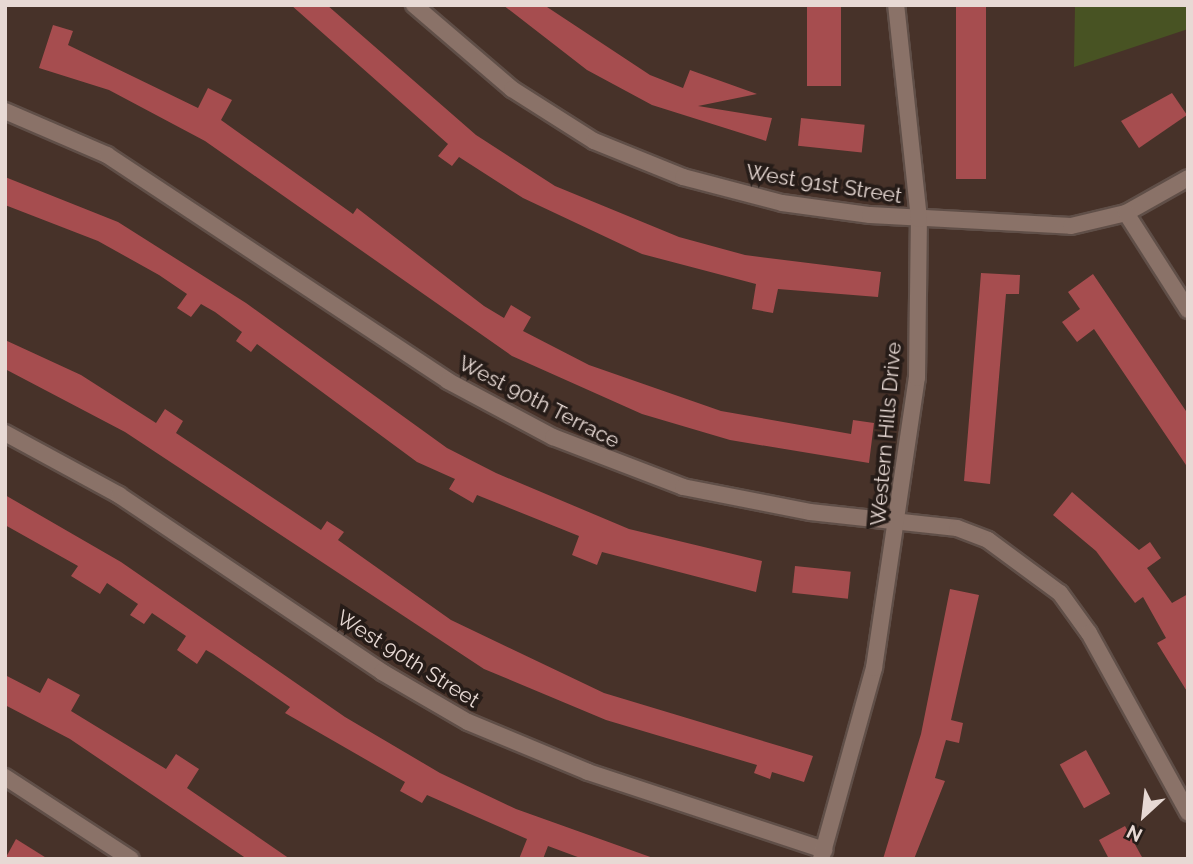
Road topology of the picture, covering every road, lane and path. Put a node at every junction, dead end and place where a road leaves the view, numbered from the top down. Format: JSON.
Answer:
{"nodes":[{"id":1,"x":414,"y":5,"type":"edge"},
{"id":2,"x":896,"y":5,"type":"edge"},
{"id":3,"x":5,"y":111,"type":"edge"},
{"id":4,"x":1188,"y":178,"type":"edge"},
{"id":5,"x":1126,"y":213,"type":"junction"},
{"id":6,"x":919,"y":219,"type":"junction"},
{"id":7,"x":1188,"y":310,"type":"edge"},
{"id":8,"x":5,"y":433,"type":"edge"},
{"id":9,"x":900,"y":523,"type":"junction"},
{"id":10,"x":5,"y":777,"type":"edge"},
{"id":11,"x":1188,"y":812,"type":"edge"},
{"id":12,"x":822,"y":854,"type":"edge"},
{"id":13,"x":131,"y":859,"type":"edge"}],
"edges":[{"from":1,"to":6,"type":"street","name":"West 91st Street"},
{"from":2,"to":6,"type":"street","name":"Western Hills Drive"},
{"from":3,"to":9,"type":"street","name":"West 90th Terrace"},
{"from":4,"to":5,"type":"street","name":"West 91st Street"},
{"from":5,"to":6,"type":"street","name":"West 91st Street"},
{"from":5,"to":7,"type":"street"},
{"from":6,"to":9,"type":"street","name":"Western Hills Drive"},
{"from":8,"to":12,"type":"street","name":"West 90th Street"},
{"from":9,"to":11,"type":"street","name":"West 90th Terrace"},
{"from":9,"to":12,"type":"street","name":"Western Hills Drive"},
{"from":10,"to":13,"type":"street"}]}
